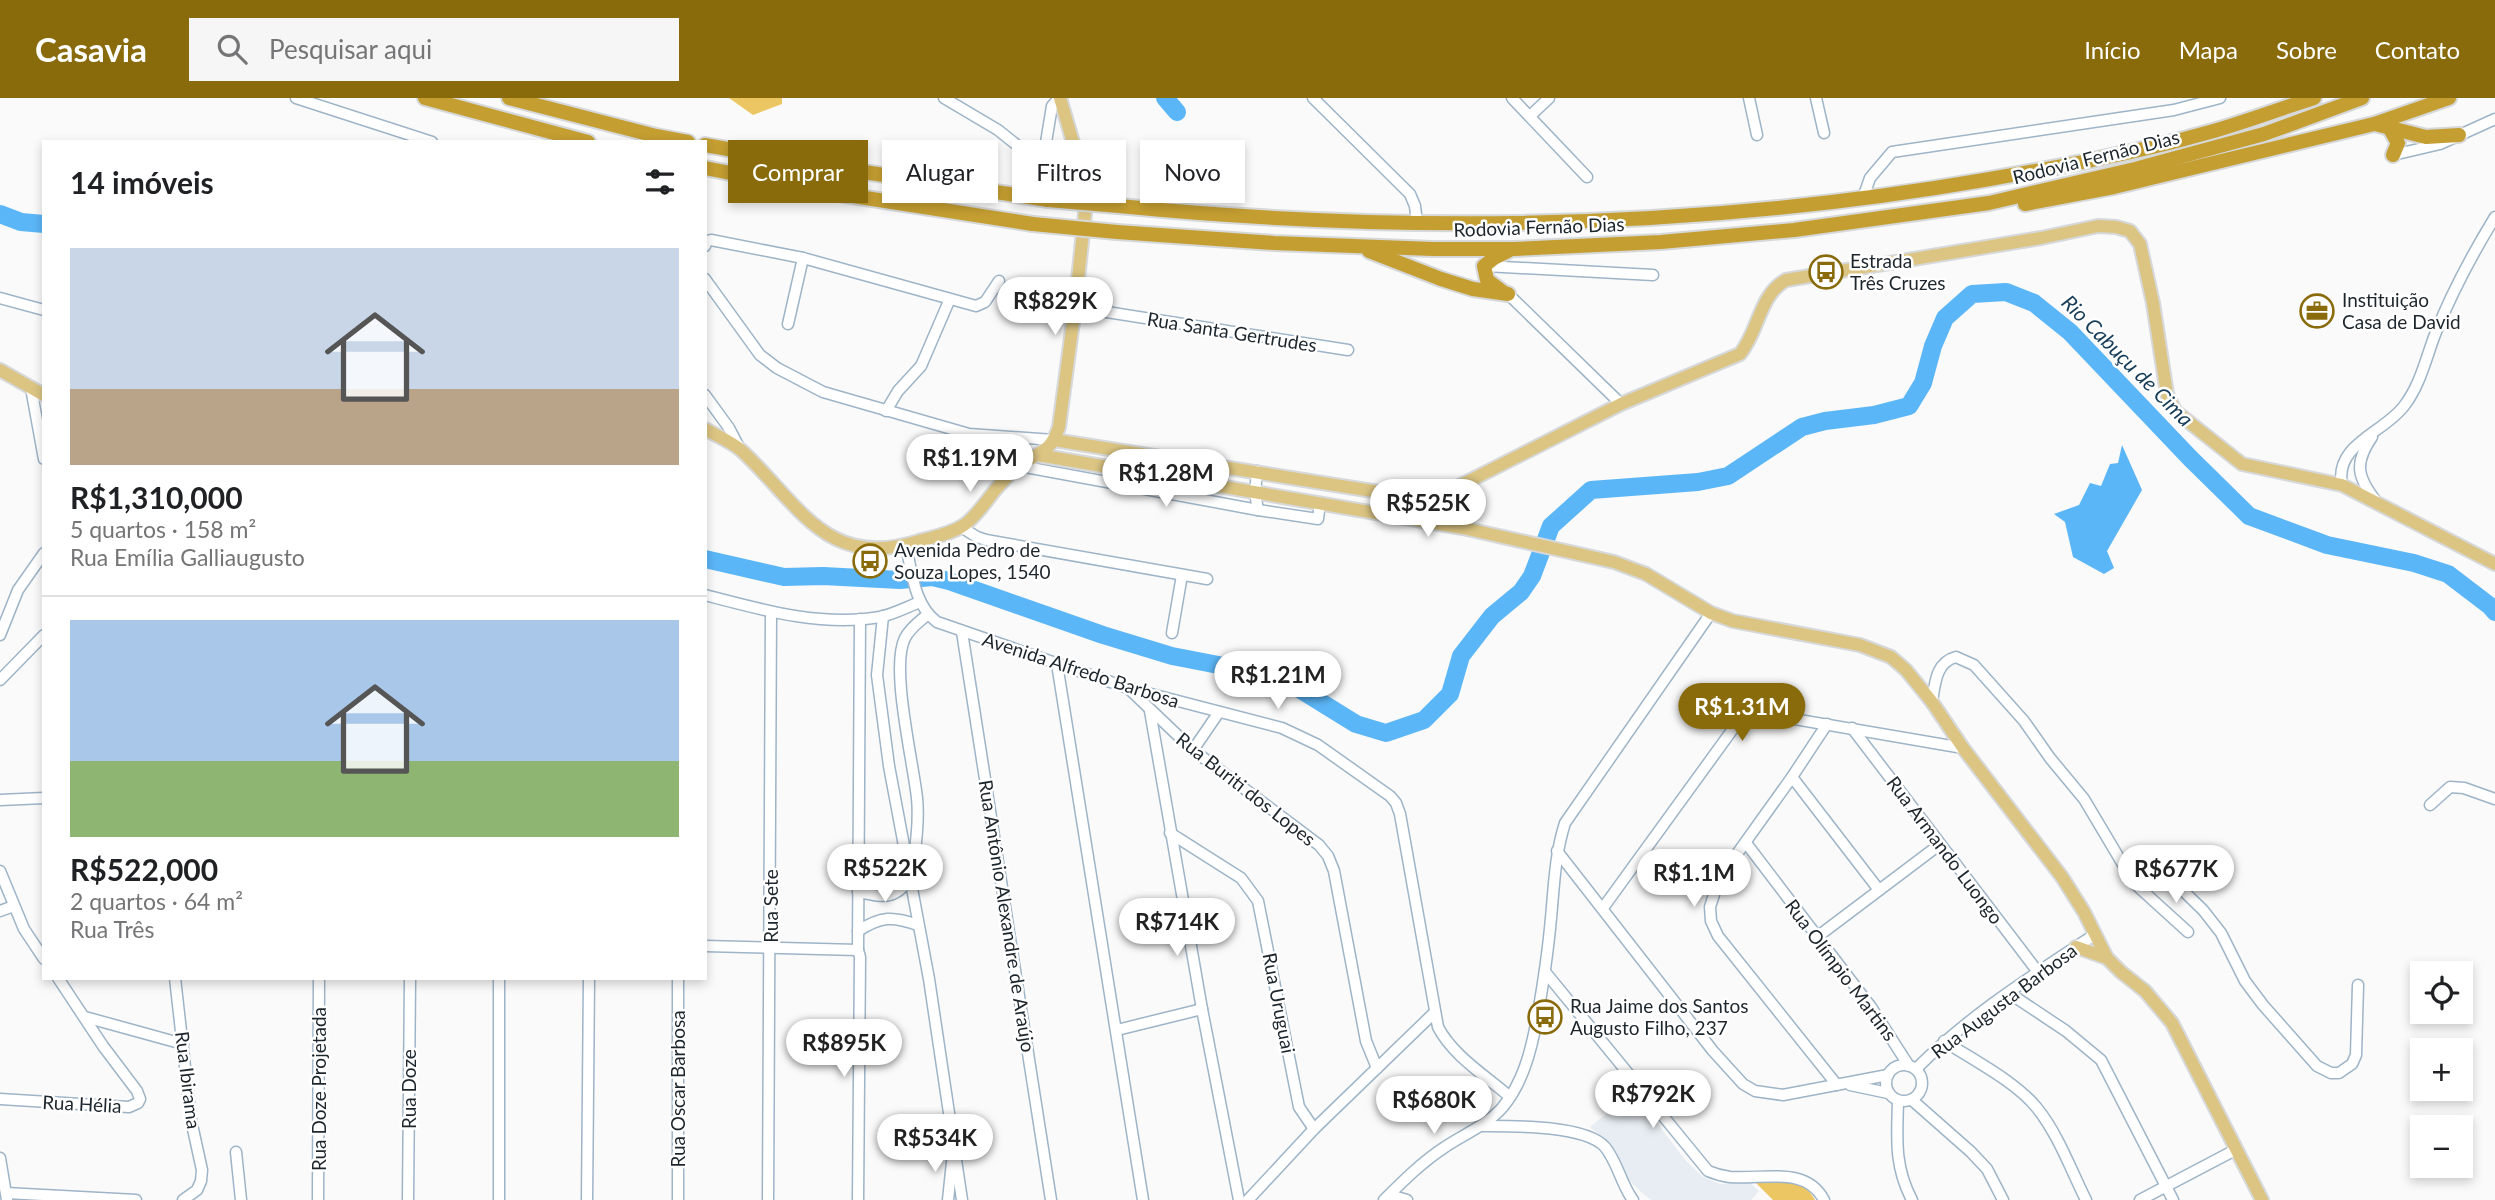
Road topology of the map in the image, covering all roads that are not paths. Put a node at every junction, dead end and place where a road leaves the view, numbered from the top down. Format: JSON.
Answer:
{"nodes":[{"id":1,"x":296,"y":98,"type":"edge"},
{"id":2,"x":425,"y":98,"type":"edge"},
{"id":3,"x":509,"y":98,"type":"edge"},
{"id":4,"x":1059,"y":98,"type":"edge"},
{"id":5,"x":1312,"y":98,"type":"edge"},
{"id":6,"x":1512,"y":98,"type":"edge"},
{"id":7,"x":1549,"y":98,"type":"edge"},
{"id":8,"x":1749,"y":98,"type":"edge"},
{"id":9,"x":1816,"y":98,"type":"edge"},
{"id":10,"x":2220,"y":98,"type":"edge"},
{"id":11,"x":2292,"y":98,"type":"edge"},
{"id":12,"x":2314,"y":98,"type":"edge"},
{"id":13,"x":2362,"y":98,"type":"edge"},
{"id":14,"x":2449,"y":98,"type":"edge"},
{"id":15,"x":949,"y":99,"type":"edge"},
{"id":16,"x":321,"y":101,"type":"edge"},
{"id":17,"x":1530,"y":116,"type":"junction"},
{"id":18,"x":2495,"y":118,"type":"edge"},
{"id":19,"x":2374,"y":124,"type":"junction"},
{"id":20,"x":2389,"y":127,"type":"junction"},
{"id":21,"x":1824,"y":133,"type":"dead end"},
{"id":22,"x":2201,"y":134,"type":"junction"},
{"id":23,"x":1757,"y":135,"type":"dead end"},
{"id":24,"x":2459,"y":135,"type":"junction"},
{"id":25,"x":427,"y":140,"type":"edge"},
{"id":26,"x":580,"y":140,"type":"edge"},
{"id":27,"x":679,"y":140,"type":"edge"},
{"id":28,"x":1012,"y":140,"type":"edge"},
{"id":29,"x":1047,"y":140,"type":"edge"},
{"id":30,"x":707,"y":145,"type":"edge"},
{"id":31,"x":2393,"y":155,"type":"joint"},
{"id":32,"x":707,"y":168,"type":"edge"},
{"id":33,"x":1587,"y":177,"type":"dead end"},
{"id":34,"x":1012,"y":193,"type":"edge"},
{"id":35,"x":1863,"y":198,"type":"junction"},
{"id":36,"x":1090,"y":203,"type":"edge"},
{"id":37,"x":1989,"y":204,"type":"junction"},
{"id":38,"x":2495,"y":217,"type":"edge"},
{"id":39,"x":1417,"y":223,"type":"junction"},
{"id":40,"x":708,"y":243,"type":"edge"},
{"id":41,"x":1354,"y":246,"type":"junction"},
{"id":42,"x":1514,"y":249,"type":"junction"},
{"id":43,"x":803,"y":258,"type":"junction"},
{"id":44,"x":1485,"y":266,"type":"junction"},
{"id":45,"x":1653,"y":275,"type":"dead end"},
{"id":46,"x":999,"y":281,"type":"dead end"},
{"id":47,"x":707,"y":282,"type":"edge"},
{"id":48,"x":1508,"y":295,"type":"junction"},
{"id":49,"x":0,"y":298,"type":"edge"},
{"id":50,"x":949,"y":300,"type":"junction"},
{"id":51,"x":1076,"y":307,"type":"junction"},
{"id":52,"x":42,"y":309,"type":"edge"},
{"id":53,"x":789,"y":324,"type":"dead end"},
{"id":54,"x":1348,"y":350,"type":"dead end"},
{"id":55,"x":0,"y":370,"type":"edge"},
{"id":56,"x":31,"y":388,"type":"junction"},
{"id":57,"x":42,"y":394,"type":"edge"},
{"id":58,"x":707,"y":398,"type":"edge"},
{"id":59,"x":1621,"y":404,"type":"junction"},
{"id":60,"x":886,"y":411,"type":"junction"},
{"id":61,"x":707,"y":430,"type":"edge"},
{"id":62,"x":2376,"y":431,"type":"junction"},
{"id":63,"x":1054,"y":440,"type":"junction"},
{"id":64,"x":42,"y":448,"type":"edge"},
{"id":65,"x":740,"y":449,"type":"junction"},
{"id":66,"x":1038,"y":455,"type":"junction"},
{"id":67,"x":1020,"y":466,"type":"junction"},
{"id":68,"x":1257,"y":471,"type":"junction"},
{"id":69,"x":2342,"y":485,"type":"junction"},
{"id":70,"x":1382,"y":491,"type":"junction"},
{"id":71,"x":1255,"y":493,"type":"junction"},
{"id":72,"x":1429,"y":500,"type":"junction"},
{"id":73,"x":2376,"y":501,"type":"junction"},
{"id":74,"x":1414,"y":502,"type":"junction"},
{"id":75,"x":1320,"y":503,"type":"junction"},
{"id":76,"x":1258,"y":510,"type":"junction"},
{"id":77,"x":1379,"y":513,"type":"junction"},
{"id":78,"x":1398,"y":517,"type":"junction"},
{"id":79,"x":961,"y":527,"type":"junction"},
{"id":80,"x":1463,"y":528,"type":"junction"},
{"id":81,"x":906,"y":545,"type":"junction"},
{"id":82,"x":42,"y":556,"type":"edge"},
{"id":83,"x":2495,"y":564,"type":"edge"},
{"id":84,"x":1182,"y":575,"type":"junction"},
{"id":85,"x":1207,"y":579,"type":"dead end"},
{"id":86,"x":707,"y":596,"type":"edge"},
{"id":87,"x":919,"y":597,"type":"junction"},
{"id":88,"x":771,"y":612,"type":"junction"},
{"id":89,"x":1711,"y":613,"type":"junction"},
{"id":90,"x":927,"y":615,"type":"junction"},
{"id":91,"x":883,"y":616,"type":"junction"},
{"id":92,"x":860,"y":619,"type":"junction"},
{"id":93,"x":962,"y":632,"type":"junction"},
{"id":94,"x":1172,"y":633,"type":"dead end"},
{"id":95,"x":0,"y":635,"type":"edge"},
{"id":96,"x":42,"y":637,"type":"edge"},
{"id":97,"x":1057,"y":664,"type":"junction"},
{"id":98,"x":0,"y":680,"type":"edge"},
{"id":99,"x":1128,"y":688,"type":"junction"},
{"id":100,"x":1932,"y":702,"type":"junction"},
{"id":101,"x":1150,"y":711,"type":"junction"},
{"id":102,"x":1219,"y":712,"type":"junction"},
{"id":103,"x":1827,"y":724,"type":"junction"},
{"id":104,"x":1852,"y":728,"type":"junction"},
{"id":105,"x":1957,"y":744,"type":"junction"},
{"id":106,"x":1193,"y":750,"type":"junction"},
{"id":107,"x":1792,"y":777,"type":"junction"},
{"id":108,"x":42,"y":798,"type":"edge"},
{"id":109,"x":2495,"y":799,"type":"edge"},
{"id":110,"x":0,"y":800,"type":"edge"},
{"id":111,"x":2430,"y":805,"type":"dead end"},
{"id":112,"x":1170,"y":833,"type":"junction"},
{"id":113,"x":1746,"y":842,"type":"junction"},
{"id":114,"x":1939,"y":845,"type":"junction"},
{"id":115,"x":1558,"y":851,"type":"junction"},
{"id":116,"x":911,"y":875,"type":"junction"},
{"id":117,"x":1,"y":876,"type":"edge"},
{"id":118,"x":2134,"y":883,"type":"junction"},
{"id":119,"x":1879,"y":890,"type":"junction"},
{"id":120,"x":858,"y":892,"type":"junction"},
{"id":121,"x":14,"y":906,"type":"junction"},
{"id":122,"x":1603,"y":908,"type":"junction"},
{"id":123,"x":0,"y":911,"type":"edge"},
{"id":124,"x":918,"y":925,"type":"junction"},
{"id":125,"x":858,"y":931,"type":"junction"},
{"id":126,"x":2188,"y":932,"type":"dead end"},
{"id":127,"x":2094,"y":935,"type":"junction"},
{"id":128,"x":1817,"y":937,"type":"junction"},
{"id":129,"x":707,"y":946,"type":"edge"},
{"id":130,"x":771,"y":947,"type":"junction"},
{"id":131,"x":2076,"y":947,"type":"junction"},
{"id":132,"x":858,"y":950,"type":"junction"},
{"id":133,"x":42,"y":956,"type":"edge"},
{"id":134,"x":2107,"y":958,"type":"junction"},
{"id":135,"x":2038,"y":972,"type":"junction"},
{"id":136,"x":1546,"y":973,"type":"junction"},
{"id":137,"x":59,"y":980,"type":"edge"},
{"id":138,"x":175,"y":980,"type":"edge"},
{"id":139,"x":319,"y":980,"type":"edge"},
{"id":140,"x":410,"y":980,"type":"edge"},
{"id":141,"x":499,"y":980,"type":"edge"},
{"id":142,"x":589,"y":980,"type":"edge"},
{"id":143,"x":678,"y":980,"type":"edge"},
{"id":144,"x":2358,"y":985,"type":"dead end"},
{"id":145,"x":2009,"y":993,"type":"junction"},
{"id":146,"x":1202,"y":1009,"type":"junction"},
{"id":147,"x":1435,"y":1012,"type":"junction"},
{"id":148,"x":85,"y":1017,"type":"junction"},
{"id":149,"x":1117,"y":1030,"type":"junction"},
{"id":150,"x":1944,"y":1041,"type":"junction"},
{"id":151,"x":183,"y":1044,"type":"junction"},
{"id":152,"x":1912,"y":1067,"type":"junction"},
{"id":153,"x":1377,"y":1068,"type":"junction"},
{"id":154,"x":1888,"y":1075,"type":"junction"},
{"id":155,"x":1842,"y":1085,"type":"junction"},
{"id":156,"x":1888,"y":1093,"type":"junction"},
{"id":157,"x":1510,"y":1097,"type":"junction"},
{"id":158,"x":0,"y":1098,"type":"edge"},
{"id":159,"x":1912,"y":1100,"type":"junction"},
{"id":160,"x":1898,"y":1101,"type":"junction"},
{"id":161,"x":1483,"y":1126,"type":"junction"},
{"id":162,"x":1314,"y":1129,"type":"junction"},
{"id":163,"x":2237,"y":1149,"type":"junction"},
{"id":164,"x":953,"y":1151,"type":"junction"},
{"id":165,"x":236,"y":1152,"type":"dead end"},
{"id":166,"x":0,"y":1158,"type":"edge"},
{"id":167,"x":2166,"y":1186,"type":"junction"},
{"id":168,"x":6,"y":1196,"type":"edge"},
{"id":169,"x":1387,"y":1197,"type":"edge"},
{"id":170,"x":136,"y":1200,"type":"edge"},
{"id":171,"x":183,"y":1200,"type":"edge"},
{"id":172,"x":241,"y":1200,"type":"edge"},
{"id":173,"x":318,"y":1200,"type":"edge"},
{"id":174,"x":408,"y":1200,"type":"edge"},
{"id":175,"x":499,"y":1200,"type":"edge"},
{"id":176,"x":587,"y":1200,"type":"edge"},
{"id":177,"x":678,"y":1200,"type":"edge"},
{"id":178,"x":768,"y":1200,"type":"edge"},
{"id":179,"x":858,"y":1200,"type":"edge"},
{"id":180,"x":948,"y":1200,"type":"edge"},
{"id":181,"x":962,"y":1200,"type":"edge"},
{"id":182,"x":1051,"y":1200,"type":"edge"},
{"id":183,"x":1143,"y":1200,"type":"edge"},
{"id":184,"x":1239,"y":1200,"type":"edge"},
{"id":185,"x":1248,"y":1200,"type":"edge"},
{"id":186,"x":1408,"y":1200,"type":"edge"},
{"id":187,"x":1633,"y":1200,"type":"edge"},
{"id":188,"x":1824,"y":1200,"type":"edge"},
{"id":189,"x":1912,"y":1200,"type":"edge"},
{"id":190,"x":2003,"y":1200,"type":"edge"},
{"id":191,"x":2086,"y":1200,"type":"edge"},
{"id":192,"x":2140,"y":1200,"type":"edge"},
{"id":193,"x":2173,"y":1200,"type":"edge"},
{"id":194,"x":2262,"y":1200,"type":"edge"}],
"edges":[{"from":1,"to":16,"type":"street"},
{"from":2,"to":26,"type":"highway"},
{"from":3,"to":27,"type":"highway"},
{"from":4,"to":29,"type":"street"},
{"from":4,"to":51,"type":"main road"},
{"from":5,"to":39,"type":"street"},
{"from":6,"to":17,"type":"street"},
{"from":7,"to":17,"type":"street"},
{"from":8,"to":23,"type":"street"},
{"from":9,"to":21,"type":"street"},
{"from":10,"to":35,"type":"street"},
{"from":11,"to":22,"type":"highway"},
{"from":12,"to":22,"type":"highway","name":"Rodovia Fernão Dias"},
{"from":13,"to":37,"type":"highway","name":"Rodovia Fernão Dias"},
{"from":14,"to":19,"type":"highway"},
{"from":15,"to":28,"type":"street"},
{"from":16,"to":25,"type":"street"},
{"from":17,"to":33,"type":"street"},
{"from":18,"to":24,"type":"street"},
{"from":19,"to":20,"type":"highway"},
{"from":19,"to":37,"type":"highway"},
{"from":20,"to":24,"type":"highway"},
{"from":20,"to":31,"type":"highway"},
{"from":22,"to":35,"type":"highway","name":"Rodovia Fernão Dias"},
{"from":24,"to":31,"type":"street"},
{"from":30,"to":34,"type":"highway","name":"Rodovia Fernão Dias"},
{"from":32,"to":41,"type":"highway","name":"Rodovia Fernão Dias","bridge":true},
{"from":35,"to":39,"type":"highway","name":"Rodovia Fernão Dias"},
{"from":36,"to":39,"type":"highway","name":"Rodovia Fernão Dias","bridge":true},
{"from":37,"to":42,"type":"highway","name":"Rodovia Fernão Dias"},
{"from":38,"to":62,"type":"street"},
{"from":40,"to":43,"type":"street"},
{"from":41,"to":42,"type":"highway","name":"Rodovia Fernão Dias"},
{"from":41,"to":48,"type":"highway"},
{"from":42,"to":44,"type":"highway"},
{"from":43,"to":50,"type":"street"},
{"from":43,"to":53,"type":"street"},
{"from":44,"to":45,"type":"street"},
{"from":44,"to":48,"type":"highway"},
{"from":46,"to":50,"type":"street"},
{"from":47,"to":60,"type":"street"},
{"from":48,"to":59,"type":"street"},
{"from":49,"to":52,"type":"street"},
{"from":50,"to":60,"type":"street"},
{"from":51,"to":54,"type":"street","name":"Rua Santa Gertrudes"},
{"from":51,"to":63,"type":"main road"},
{"from":55,"to":56,"type":"main road"},
{"from":56,"to":57,"type":"main road"},
{"from":56,"to":64,"type":"street"},
{"from":58,"to":65,"type":"street"},
{"from":59,"to":69,"type":"main road"},
{"from":59,"to":72,"type":"main road"},
{"from":60,"to":63,"type":"street"},
{"from":61,"to":65,"type":"main road"},
{"from":62,"to":69,"type":"street"},
{"from":62,"to":73,"type":"street"},
{"from":63,"to":66,"type":"main road"},
{"from":63,"to":68,"type":"main road"},
{"from":65,"to":81,"type":"main road"},
{"from":66,"to":67,"type":"main road"},
{"from":66,"to":71,"type":"main road"},
{"from":67,"to":76,"type":"street"},
{"from":67,"to":79,"type":"main road"},
{"from":68,"to":70,"type":"main road"},
{"from":68,"to":71,"type":"street"},
{"from":69,"to":73,"type":"main road"},
{"from":70,"to":74,"type":"main road"},
{"from":70,"to":77,"type":"main road"},
{"from":71,"to":75,"type":"main road"},
{"from":71,"to":76,"type":"street"},
{"from":72,"to":74,"type":"main road"},
{"from":72,"to":80,"type":"main road"},
{"from":73,"to":83,"type":"main road"},
{"from":74,"to":78,"type":"main road"},
{"from":75,"to":76,"type":"street"},
{"from":75,"to":77,"type":"main road"},
{"from":77,"to":78,"type":"main road"},
{"from":78,"to":80,"type":"main road"},
{"from":79,"to":81,"type":"main road"},
{"from":79,"to":84,"type":"street"},
{"from":80,"to":89,"type":"main road"},
{"from":81,"to":87,"type":"street"},
{"from":82,"to":95,"type":"street"},
{"from":84,"to":85,"type":"street"},
{"from":84,"to":94,"type":"street"},
{"from":86,"to":88,"type":"street"},
{"from":87,"to":90,"type":"street"},
{"from":87,"to":91,"type":"street"},
{"from":88,"to":92,"type":"street"},
{"from":88,"to":130,"type":"street","name":"Rua Sete"},
{"from":89,"to":100,"type":"main road"},
{"from":89,"to":115,"type":"street"},
{"from":90,"to":93,"type":"street","name":"Avenida Alfredo Barbosa"},
{"from":90,"to":116,"type":"street"},
{"from":91,"to":92,"type":"street"},
{"from":91,"to":116,"type":"street"},
{"from":92,"to":120,"type":"street"},
{"from":93,"to":97,"type":"street","name":"Avenida Alfredo Barbosa"},
{"from":93,"to":182,"type":"street","name":"Rua Antônio Alexandre de Araújo"},
{"from":96,"to":98,"type":"street"},
{"from":97,"to":99,"type":"street","name":"Avenida Alfredo Barbosa"},
{"from":97,"to":149,"type":"street"},
{"from":99,"to":101,"type":"street","name":"Rua Buriti dos Lopes"},
{"from":99,"to":102,"type":"street","name":"Avenida Alfredo Barbosa"},
{"from":100,"to":105,"type":"main road"},
{"from":100,"to":118,"type":"street"},
{"from":101,"to":106,"type":"street","name":"Rua Buriti dos Lopes"},
{"from":101,"to":112,"type":"street"},
{"from":102,"to":106,"type":"street"},
{"from":102,"to":147,"type":"street","name":"Avenida Alfredo Barbosa"},
{"from":103,"to":104,"type":"street"},
{"from":103,"to":107,"type":"street"},
{"from":103,"to":122,"type":"street"},
{"from":104,"to":105,"type":"street"},
{"from":104,"to":114,"type":"street","name":"Rua Armando Luongo"},
{"from":105,"to":127,"type":"main road"},
{"from":106,"to":153,"type":"street","name":"Rua Buriti dos Lopes"},
{"from":107,"to":113,"type":"street"},
{"from":107,"to":119,"type":"street"},
{"from":108,"to":110,"type":"street"},
{"from":109,"to":111,"type":"street"},
{"from":112,"to":146,"type":"street"},
{"from":112,"to":162,"type":"street","name":"Rua Uruguai"},
{"from":113,"to":128,"type":"street","name":"Rua Olímpio Martins"},
{"from":113,"to":155,"type":"street"},
{"from":114,"to":119,"type":"street"},
{"from":114,"to":135,"type":"street","name":"Rua Armando Luongo"},
{"from":115,"to":122,"type":"street"},
{"from":115,"to":136,"type":"street"},
{"from":116,"to":120,"type":"street"},
{"from":116,"to":124,"type":"street"},
{"from":117,"to":121,"type":"street"},
{"from":118,"to":126,"type":"street"},
{"from":118,"to":144,"type":"street"},
{"from":119,"to":128,"type":"street"},
{"from":120,"to":125,"type":"street"},
{"from":121,"to":123,"type":"street"},
{"from":121,"to":133,"type":"street"},
{"from":122,"to":155,"type":"street"},
{"from":124,"to":125,"type":"street"},
{"from":124,"to":164,"type":"street"},
{"from":125,"to":132,"type":"street"},
{"from":127,"to":131,"type":"street","name":"Rua Augusta Barbosa"},
{"from":127,"to":134,"type":"main road"},
{"from":128,"to":152,"type":"street","name":"Rua Olímpio Martins"},
{"from":129,"to":130,"type":"street"},
{"from":130,"to":132,"type":"street"},
{"from":130,"to":178,"type":"street","name":"Rua Sete"},
{"from":131,"to":134,"type":"main road"},
{"from":131,"to":135,"type":"street","name":"Rua Augusta Barbosa"},
{"from":132,"to":179,"type":"street"},
{"from":134,"to":163,"type":"main road"},
{"from":135,"to":145,"type":"street","name":"Rua Augusta Barbosa"},
{"from":136,"to":157,"type":"street"},
{"from":136,"to":188,"type":"street"},
{"from":137,"to":148,"type":"street","name":"Rua Hélia"},
{"from":138,"to":151,"type":"street","name":"Rua Ibirama"},
{"from":139,"to":173,"type":"street","name":"Rua Doze Projetada"},
{"from":140,"to":174,"type":"street","name":"Rua Doze"},
{"from":141,"to":175,"type":"street"},
{"from":142,"to":176,"type":"street"},
{"from":143,"to":177,"type":"street","name":"Rua Oscar Barbosa"},
{"from":145,"to":150,"type":"street","name":"Rua Augusta Barbosa"},
{"from":145,"to":167,"type":"street"},
{"from":146,"to":149,"type":"street"},
{"from":146,"to":184,"type":"street"},
{"from":147,"to":153,"type":"street"},
{"from":147,"to":157,"type":"street","name":"Avenida Alfredo Barbosa"},
{"from":148,"to":151,"type":"street"},
{"from":148,"to":158,"type":"street","name":"Rua Hélia"},
{"from":149,"to":183,"type":"street"},
{"from":150,"to":152,"type":"street","name":"Rua Augusta Barbosa"},
{"from":150,"to":191,"type":"street"},
{"from":151,"to":171,"type":"street","name":"Rua Ibirama"},
{"from":152,"to":154,"type":"street"},
{"from":152,"to":159,"type":"street"},
{"from":153,"to":162,"type":"street"},
{"from":154,"to":155,"type":"street"},
{"from":154,"to":156,"type":"street"},
{"from":155,"to":156,"type":"street"},
{"from":156,"to":160,"type":"street"},
{"from":157,"to":161,"type":"street"},
{"from":159,"to":160,"type":"street"},
{"from":159,"to":190,"type":"street"},
{"from":160,"to":189,"type":"street"},
{"from":161,"to":169,"type":"street"},
{"from":161,"to":187,"type":"street"},
{"from":162,"to":185,"type":"street"},
{"from":163,"to":167,"type":"street"},
{"from":163,"to":194,"type":"main road"},
{"from":164,"to":180,"type":"street"},
{"from":164,"to":181,"type":"street"},
{"from":165,"to":172,"type":"street"},
{"from":166,"to":168,"type":"street"},
{"from":167,"to":192,"type":"street"},
{"from":167,"to":193,"type":"street"},
{"from":168,"to":170,"type":"street"},
{"from":169,"to":186,"type":"street"}]}
